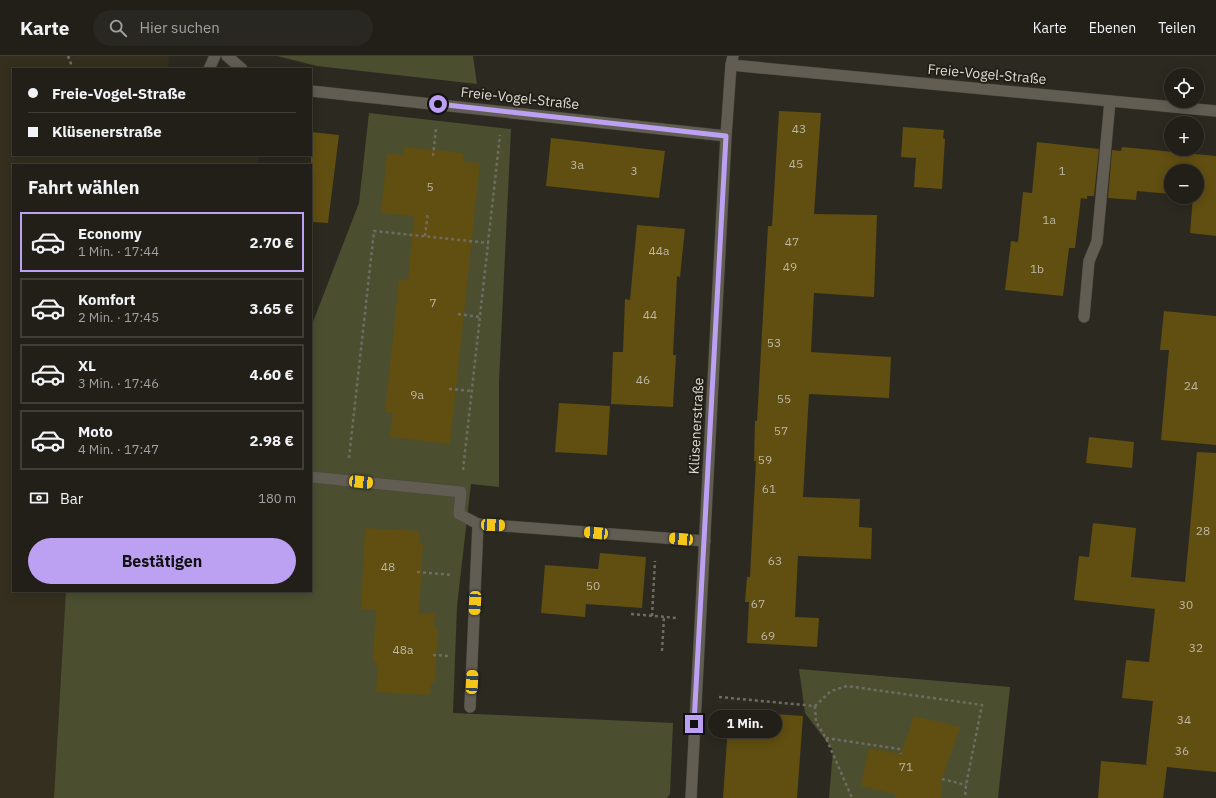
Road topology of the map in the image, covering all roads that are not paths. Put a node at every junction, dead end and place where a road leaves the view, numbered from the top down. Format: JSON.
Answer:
{"nodes":[{"id":1,"x":215,"y":56,"type":"edge"},
{"id":2,"x":227,"y":56,"type":"edge"},
{"id":3,"x":732,"y":60,"type":"edge"},
{"id":4,"x":209,"y":68,"type":"edge"},
{"id":5,"x":241,"y":68,"type":"edge"},
{"id":6,"x":312,"y":91,"type":"edge"},
{"id":7,"x":1110,"y":101,"type":"junction"},
{"id":8,"x":1216,"y":111,"type":"edge"},
{"id":9,"x":726,"y":136,"type":"junction"},
{"id":10,"x":1084,"y":317,"type":"dead end"},
{"id":11,"x":312,"y":477,"type":"edge"},
{"id":12,"x":478,"y":524,"type":"junction"},
{"id":13,"x":705,"y":541,"type":"junction"},
{"id":14,"x":470,"y":707,"type":"dead end"},
{"id":15,"x":691,"y":798,"type":"edge"}],
"edges":[{"from":1,"to":4,"type":"street"},
{"from":2,"to":5,"type":"street"},
{"from":3,"to":7,"type":"street","name":"Freie-Vogel-Straße"},
{"from":3,"to":9,"type":"street","name":"Klüsenerstraße"},
{"from":6,"to":9,"type":"street","name":"Freie-Vogel-Straße"},
{"from":7,"to":8,"type":"street","name":"Freie-Vogel-Straße"},
{"from":7,"to":10,"type":"street"},
{"from":9,"to":13,"type":"street","name":"Klüsenerstraße"},
{"from":11,"to":12,"type":"street"},
{"from":12,"to":13,"type":"street"},
{"from":12,"to":14,"type":"street"},
{"from":13,"to":15,"type":"street","name":"Klüsenerstraße"}]}
